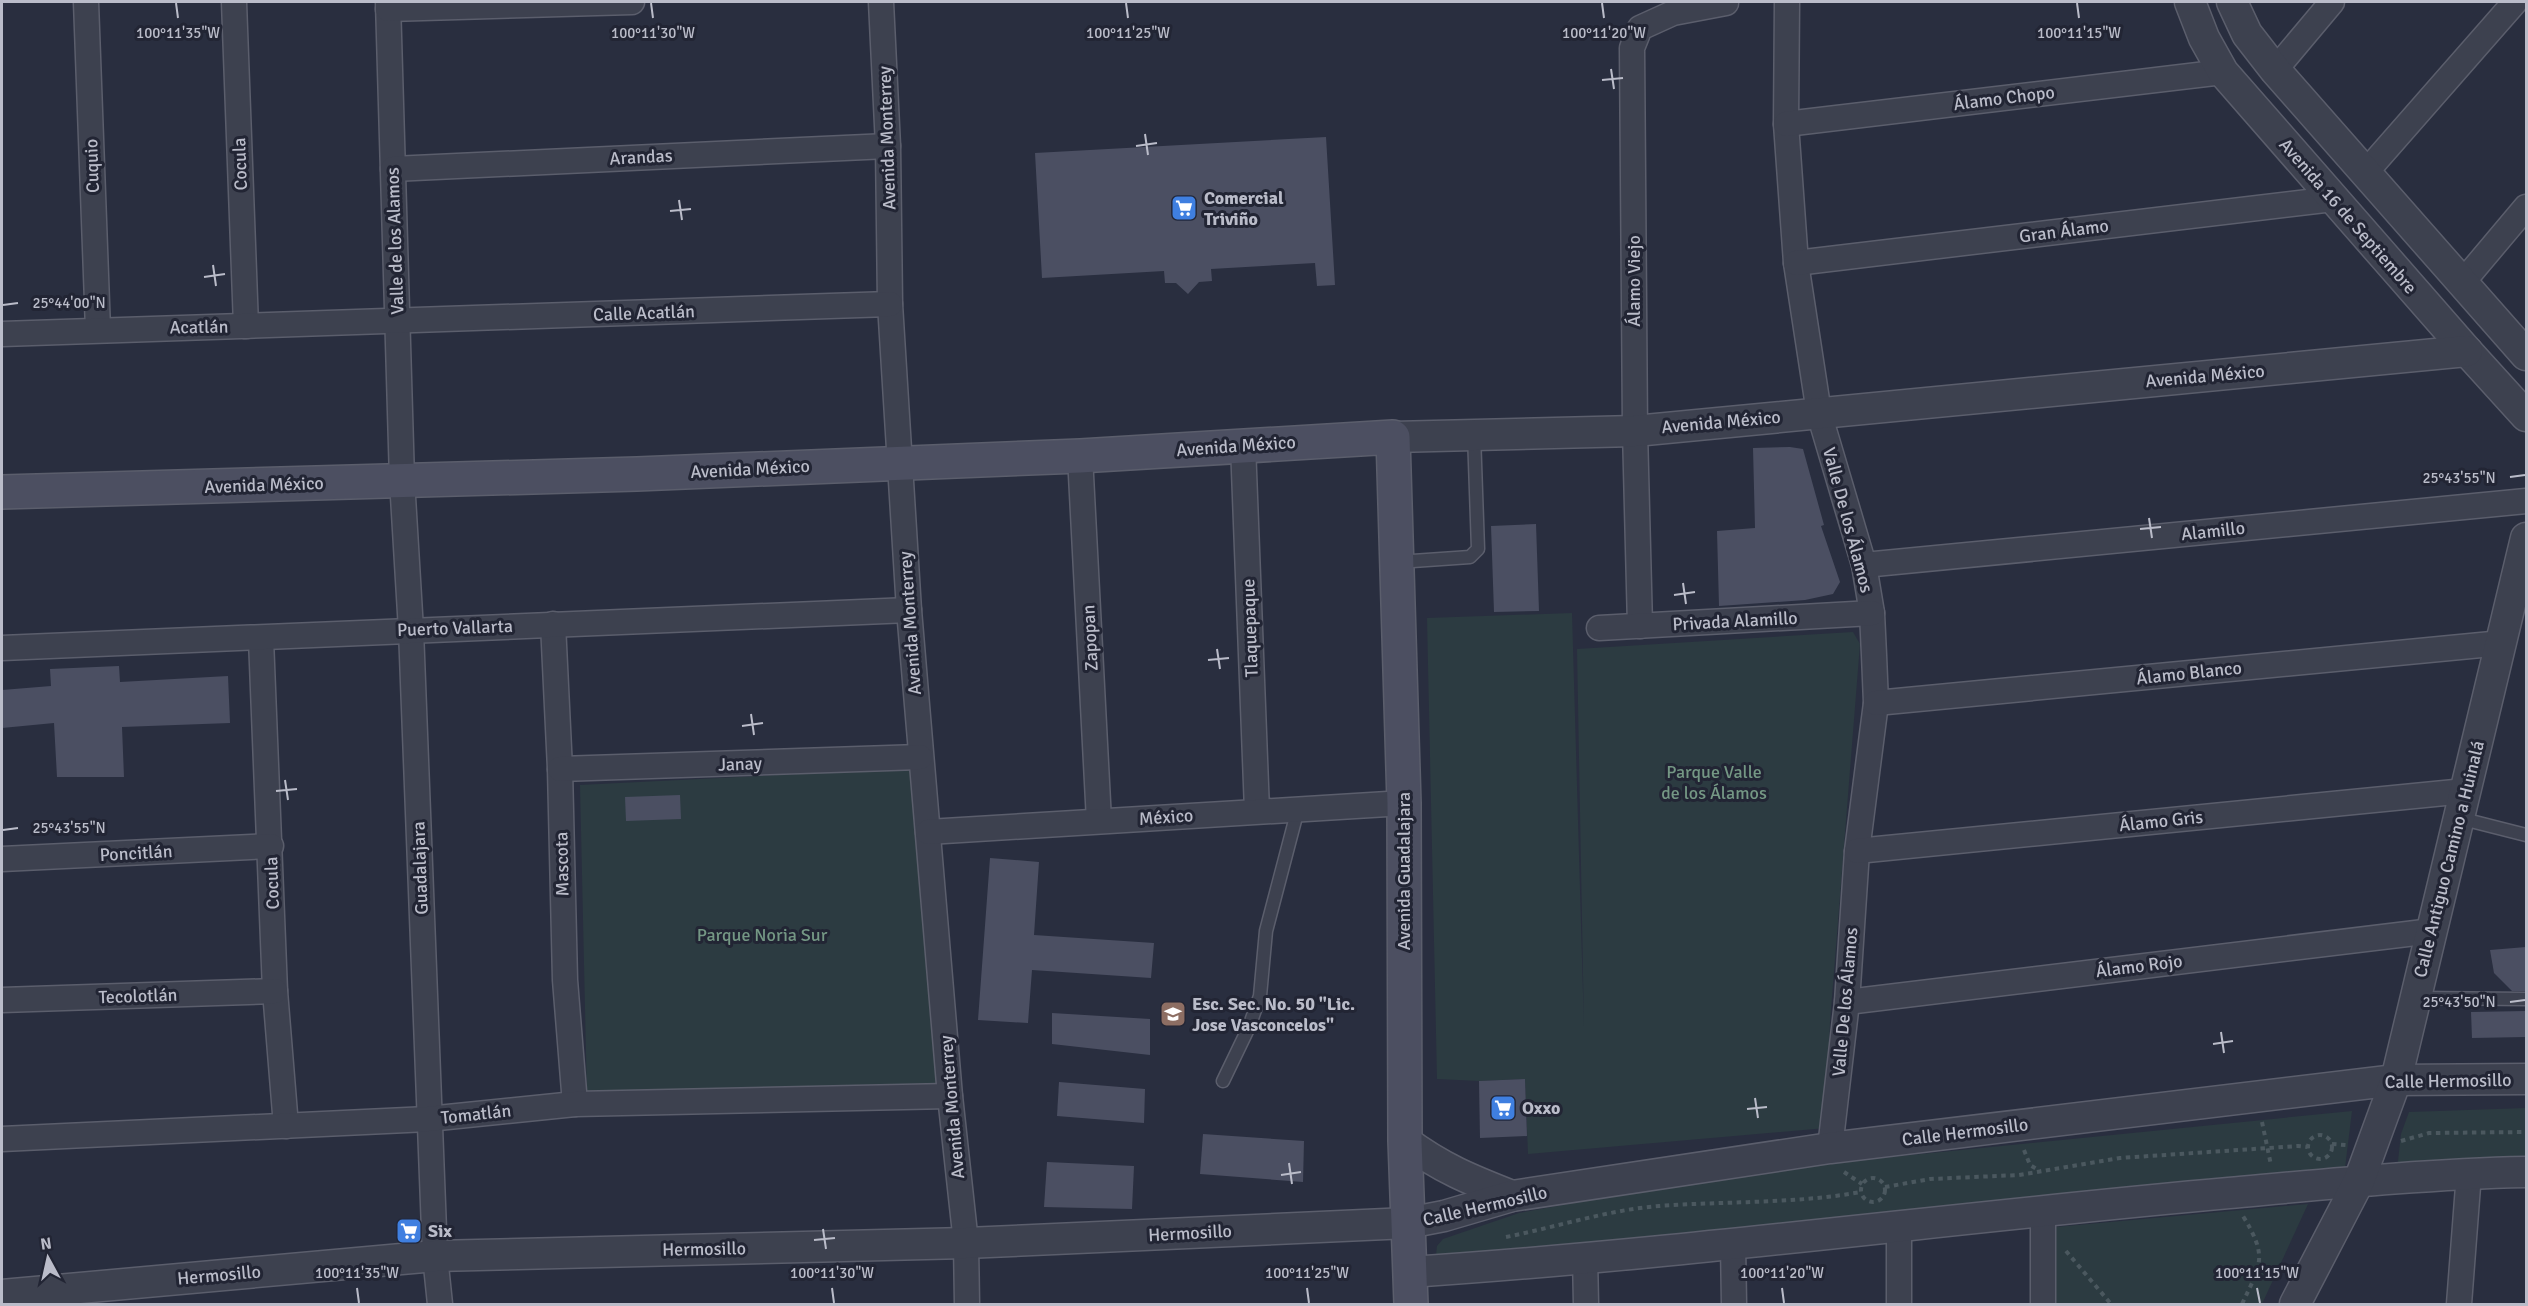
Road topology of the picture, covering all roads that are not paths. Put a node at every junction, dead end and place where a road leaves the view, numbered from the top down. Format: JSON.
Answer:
{"nodes":[{"id":1,"x":86,"y":2,"type":"edge"},
{"id":2,"x":234,"y":2,"type":"edge"},
{"id":3,"x":632,"y":2,"type":"edge"},
{"id":4,"x":881,"y":2,"type":"edge"},
{"id":5,"x":1787,"y":2,"type":"edge"},
{"id":6,"x":2190,"y":2,"type":"edge"},
{"id":7,"x":2232,"y":2,"type":"edge"},
{"id":8,"x":2332,"y":2,"type":"edge"},
{"id":9,"x":2515,"y":2,"type":"edge"},
{"id":10,"x":1726,"y":3,"type":"dead end"},
{"id":11,"x":388,"y":5,"type":"edge"},
{"id":12,"x":2274,"y":70,"type":"junction"},
{"id":13,"x":2223,"y":72,"type":"junction"},
{"id":14,"x":1786,"y":124,"type":"junction"},
{"id":15,"x":888,"y":146,"type":"junction"},
{"id":16,"x":393,"y":169,"type":"junction"},
{"id":17,"x":2366,"y":172,"type":"junction"},
{"id":18,"x":2333,"y":199,"type":"junction"},
{"id":19,"x":2526,"y":207,"type":"edge"},
{"id":20,"x":1796,"y":263,"type":"junction"},
{"id":21,"x":2462,"y":283,"type":"junction"},
{"id":22,"x":890,"y":304,"type":"junction"},
{"id":23,"x":397,"y":322,"type":"junction"},
{"id":24,"x":246,"y":326,"type":"junction"},
{"id":25,"x":98,"y":330,"type":"junction"},
{"id":26,"x":2,"y":334,"type":"edge"},
{"id":27,"x":2467,"y":351,"type":"junction"},
{"id":28,"x":2526,"y":355,"type":"edge"},
{"id":29,"x":1819,"y":413,"type":"junction"},
{"id":30,"x":2526,"y":416,"type":"edge"},
{"id":31,"x":1635,"y":431,"type":"junction"},
{"id":32,"x":1474,"y":434,"type":"junction"},
{"id":33,"x":1393,"y":437,"type":"junction"},
{"id":34,"x":1327,"y":440,"type":"junction"},
{"id":35,"x":1243,"y":445,"type":"junction"},
{"id":36,"x":1080,"y":456,"type":"junction"},
{"id":37,"x":900,"y":462,"type":"junction"},
{"id":38,"x":402,"y":480,"type":"junction"},
{"id":39,"x":2,"y":492,"type":"edge"},
{"id":40,"x":2526,"y":501,"type":"edge"},
{"id":41,"x":1396,"y":514,"type":"junction"},
{"id":42,"x":2526,"y":538,"type":"edge"},
{"id":43,"x":1397,"y":562,"type":"junction"},
{"id":44,"x":1864,"y":565,"type":"junction"},
{"id":45,"x":909,"y":610,"type":"junction"},
{"id":46,"x":1872,"y":614,"type":"junction"},
{"id":47,"x":553,"y":624,"type":"junction"},
{"id":48,"x":1640,"y":626,"type":"junction"},
{"id":49,"x":1599,"y":628,"type":"dead end"},
{"id":50,"x":411,"y":630,"type":"junction"},
{"id":51,"x":261,"y":639,"type":"junction"},
{"id":52,"x":2502,"y":643,"type":"junction"},
{"id":53,"x":2,"y":648,"type":"edge"},
{"id":54,"x":1876,"y":703,"type":"junction"},
{"id":55,"x":920,"y":758,"type":"junction"},
{"id":56,"x":560,"y":770,"type":"junction"},
{"id":57,"x":1404,"y":803,"type":"junction"},
{"id":58,"x":2462,"y":804,"type":"junction"},
{"id":59,"x":1298,"y":809,"type":"junction"},
{"id":60,"x":1257,"y":811,"type":"junction"},
{"id":61,"x":1099,"y":821,"type":"junction"},
{"id":62,"x":928,"y":832,"type":"junction"},
{"id":63,"x":2526,"y":835,"type":"edge"},
{"id":64,"x":271,"y":846,"type":"junction"},
{"id":65,"x":1857,"y":851,"type":"junction"},
{"id":66,"x":2,"y":860,"type":"edge"},
{"id":67,"x":2432,"y":931,"type":"junction"},
{"id":68,"x":275,"y":991,"type":"junction"},
{"id":69,"x":2416,"y":998,"type":"junction"},
{"id":70,"x":2526,"y":999,"type":"edge"},
{"id":71,"x":2,"y":1000,"type":"edge"},
{"id":72,"x":1847,"y":1002,"type":"junction"},
{"id":73,"x":2526,"y":1079,"type":"edge"},
{"id":74,"x":2396,"y":1080,"type":"junction"},
{"id":75,"x":1223,"y":1081,"type":"dead end"},
{"id":76,"x":950,"y":1096,"type":"junction"},
{"id":77,"x":575,"y":1104,"type":"junction"},
{"id":78,"x":429,"y":1119,"type":"junction"},
{"id":79,"x":286,"y":1126,"type":"junction"},
{"id":80,"x":2,"y":1139,"type":"edge"},
{"id":81,"x":1405,"y":1141,"type":"junction"},
{"id":82,"x":1830,"y":1148,"type":"junction"},
{"id":83,"x":2526,"y":1172,"type":"edge"},
{"id":84,"x":2469,"y":1173,"type":"junction"},
{"id":85,"x":2360,"y":1181,"type":"junction"},
{"id":86,"x":1512,"y":1196,"type":"junction"},
{"id":87,"x":2043,"y":1209,"type":"junction"},
{"id":88,"x":1408,"y":1223,"type":"junction"},
{"id":89,"x":1899,"y":1227,"type":"junction"},
{"id":90,"x":966,"y":1243,"type":"junction"},
{"id":91,"x":1733,"y":1244,"type":"junction"},
{"id":92,"x":435,"y":1256,"type":"junction"},
{"id":93,"x":1585,"y":1257,"type":"junction"},
{"id":94,"x":1410,"y":1272,"type":"junction"},
{"id":95,"x":4,"y":1298,"type":"edge"},
{"id":96,"x":440,"y":1305,"type":"edge"},
{"id":97,"x":966,"y":1305,"type":"edge"},
{"id":98,"x":1411,"y":1305,"type":"edge"},
{"id":99,"x":1586,"y":1305,"type":"edge"},
{"id":100,"x":1734,"y":1305,"type":"edge"},
{"id":101,"x":1899,"y":1305,"type":"edge"},
{"id":102,"x":2043,"y":1305,"type":"edge"},
{"id":103,"x":2295,"y":1305,"type":"edge"},
{"id":104,"x":2459,"y":1305,"type":"edge"}],
"edges":[{"from":1,"to":25,"type":"street","name":"Cuquio"},
{"from":2,"to":24,"type":"street","name":"Cocula"},
{"from":3,"to":11,"type":"street"},
{"from":4,"to":15,"type":"street","name":"Avenida Monterrey"},
{"from":5,"to":14,"type":"street","name":"Valle De los Álamos"},
{"from":6,"to":13,"type":"street","name":"Avenida 16 de Septiembre"},
{"from":7,"to":12,"type":"street"},
{"from":8,"to":12,"type":"street"},
{"from":9,"to":17,"type":"street"},
{"from":10,"to":31,"type":"street","name":"Álamo Viejo"},
{"from":11,"to":16,"type":"street","name":"Valle de los Alamos"},
{"from":12,"to":17,"type":"street"},
{"from":13,"to":14,"type":"street","name":"Álamo Chopo"},
{"from":13,"to":18,"type":"street","name":"Avenida 16 de Septiembre"},
{"from":14,"to":20,"type":"street","name":"Valle De los Álamos"},
{"from":15,"to":16,"type":"street","name":"Arandas"},
{"from":15,"to":22,"type":"street","name":"Avenida Monterrey"},
{"from":16,"to":23,"type":"street","name":"Valle de los Alamos"},
{"from":17,"to":21,"type":"street"},
{"from":18,"to":20,"type":"street","name":"Gran Álamo"},
{"from":18,"to":27,"type":"street","name":"Avenida 16 de Septiembre"},
{"from":19,"to":21,"type":"street"},
{"from":20,"to":29,"type":"street","name":"Valle De los Álamos"},
{"from":21,"to":28,"type":"street"},
{"from":22,"to":23,"type":"street","name":"Calle Acatlán"},
{"from":22,"to":37,"type":"street","name":"Avenida Monterrey"},
{"from":23,"to":24,"type":"street","name":"Acatlán"},
{"from":23,"to":38,"type":"street","name":"Valle de los Alamos"},
{"from":24,"to":25,"type":"street","name":"Acatlán"},
{"from":25,"to":26,"type":"street","name":"Acatlán"},
{"from":27,"to":29,"type":"street","name":"Avenida México"},
{"from":27,"to":30,"type":"street","name":"Avenida 16 de Septiembre"},
{"from":29,"to":31,"type":"street","name":"Avenida México"},
{"from":29,"to":44,"type":"street","name":"Valle De los Álamos"},
{"from":31,"to":32,"type":"street","name":"Avenida México"},
{"from":31,"to":48,"type":"street","name":"Álamo Viejo"},
{"from":32,"to":33,"type":"street","name":"Avenida México"},
{"from":32,"to":43,"type":"lane"},
{"from":33,"to":34,"type":"main road","name":"Avenida México"},
{"from":33,"to":41,"type":"main road","name":"Avenida Guadalajara"},
{"from":34,"to":35,"type":"main road","name":"Avenida México"},
{"from":34,"to":41,"type":"main road"},
{"from":35,"to":36,"type":"main road","name":"Avenida México"},
{"from":35,"to":60,"type":"street","name":"Tlaquepaque"},
{"from":36,"to":37,"type":"main road","name":"Avenida México"},
{"from":36,"to":61,"type":"street","name":"Zapopan"},
{"from":37,"to":38,"type":"main road","name":"Avenida México"},
{"from":37,"to":45,"type":"street","name":"Avenida Monterrey"},
{"from":38,"to":39,"type":"main road","name":"Avenida México"},
{"from":38,"to":50,"type":"street","name":"Guadalajara"},
{"from":40,"to":44,"type":"street","name":"Alamillo"},
{"from":41,"to":43,"type":"main road","name":"Avenida Guadalajara"},
{"from":42,"to":52,"type":"street","name":"Calle Antiguo Camino a Huinalá"},
{"from":43,"to":57,"type":"main road","name":"Avenida Guadalajara"},
{"from":44,"to":46,"type":"street","name":"Valle De los Álamos"},
{"from":45,"to":47,"type":"street","name":"Puerto Vallarta"},
{"from":45,"to":55,"type":"street","name":"Avenida Monterrey"},
{"from":46,"to":48,"type":"street","name":"Privada Alamillo"},
{"from":46,"to":54,"type":"street","name":"Valle De los Álamos"},
{"from":47,"to":50,"type":"street","name":"Puerto Vallarta"},
{"from":47,"to":56,"type":"street","name":"Mascota"},
{"from":48,"to":49,"type":"street","name":"Privada Alamillo"},
{"from":50,"to":51,"type":"street","name":"Puerto Vallarta"},
{"from":50,"to":78,"type":"street","name":"Guadalajara"},
{"from":51,"to":53,"type":"street","name":"Puerto Vallarta"},
{"from":51,"to":64,"type":"street","name":"Cocula"},
{"from":52,"to":54,"type":"street","name":"Álamo Blanco"},
{"from":52,"to":58,"type":"street","name":"Calle Antiguo Camino a Huinalá"},
{"from":54,"to":65,"type":"street","name":"Valle De los Álamos"},
{"from":55,"to":56,"type":"street","name":"Janay"},
{"from":55,"to":62,"type":"street","name":"Avenida Monterrey"},
{"from":56,"to":77,"type":"street","name":"Mascota"},
{"from":57,"to":59,"type":"street","name":"México"},
{"from":57,"to":81,"type":"main road","name":"Avenida Guadalajara"},
{"from":58,"to":63,"type":"lane"},
{"from":58,"to":65,"type":"street","name":"Álamo Gris"},
{"from":58,"to":67,"type":"street","name":"Calle Antiguo Camino a Huinalá"},
{"from":59,"to":60,"type":"street","name":"México"},
{"from":59,"to":75,"type":"lane"},
{"from":60,"to":61,"type":"street","name":"México"},
{"from":61,"to":62,"type":"street","name":"México"},
{"from":62,"to":76,"type":"street","name":"Avenida Monterrey"},
{"from":64,"to":66,"type":"street","name":"Poncitlán"},
{"from":64,"to":68,"type":"street","name":"Cocula"},
{"from":65,"to":72,"type":"street","name":"Valle De los Álamos"},
{"from":67,"to":69,"type":"street","name":"Calle Antiguo Camino a Huinalá"},
{"from":67,"to":72,"type":"street","name":"Álamo Rojo"},
{"from":68,"to":71,"type":"street","name":"Tecolotlán"},
{"from":68,"to":79,"type":"street","name":"Cocula"},
{"from":69,"to":70,"type":"lane"},
{"from":69,"to":74,"type":"street","name":"Calle Antiguo Camino a Huinalá"},
{"from":72,"to":82,"type":"street","name":"Valle De los Álamos"},
{"from":73,"to":74,"type":"street","name":"Calle Hermosillo"},
{"from":74,"to":82,"type":"street","name":"Calle Hermosillo"},
{"from":74,"to":85,"type":"street","name":"Calle Antiguo Camino a Huinalá"},
{"from":76,"to":77,"type":"street","name":"Tomatlán"},
{"from":76,"to":90,"type":"street","name":"Avenida Monterrey"},
{"from":77,"to":78,"type":"street","name":"Tomatlán"},
{"from":78,"to":79,"type":"street","name":"Tomatlán"},
{"from":78,"to":92,"type":"street","name":"Guadalajara"},
{"from":79,"to":80,"type":"street","name":"Tomatlán"},
{"from":81,"to":86,"type":"street"},
{"from":81,"to":88,"type":"main road","name":"Avenida Guadalajara"},
{"from":82,"to":86,"type":"street","name":"Calle Hermosillo"},
{"from":83,"to":84,"type":"street"},
{"from":84,"to":85,"type":"street"},
{"from":84,"to":104,"type":"street"},
{"from":85,"to":87,"type":"street"},
{"from":85,"to":103,"type":"street","name":"Calle Antiguo Camino a Huinalá"},
{"from":86,"to":88,"type":"street","name":"Calle Hermosillo"},
{"from":87,"to":89,"type":"street"},
{"from":87,"to":102,"type":"street"},
{"from":88,"to":90,"type":"street","name":"Hermosillo"},
{"from":88,"to":94,"type":"main road","name":"Avenida Guadalajara"},
{"from":89,"to":91,"type":"street"},
{"from":89,"to":101,"type":"street"},
{"from":90,"to":92,"type":"street","name":"Hermosillo"},
{"from":90,"to":97,"type":"street","name":"Avenida Monterrey"},
{"from":91,"to":93,"type":"street"},
{"from":91,"to":100,"type":"street"},
{"from":92,"to":95,"type":"street","name":"Hermosillo"},
{"from":92,"to":96,"type":"street","name":"Guadalajara"},
{"from":93,"to":94,"type":"street"},
{"from":93,"to":99,"type":"street"},
{"from":94,"to":98,"type":"main road","name":"Avenida Guadalajara"}]}
